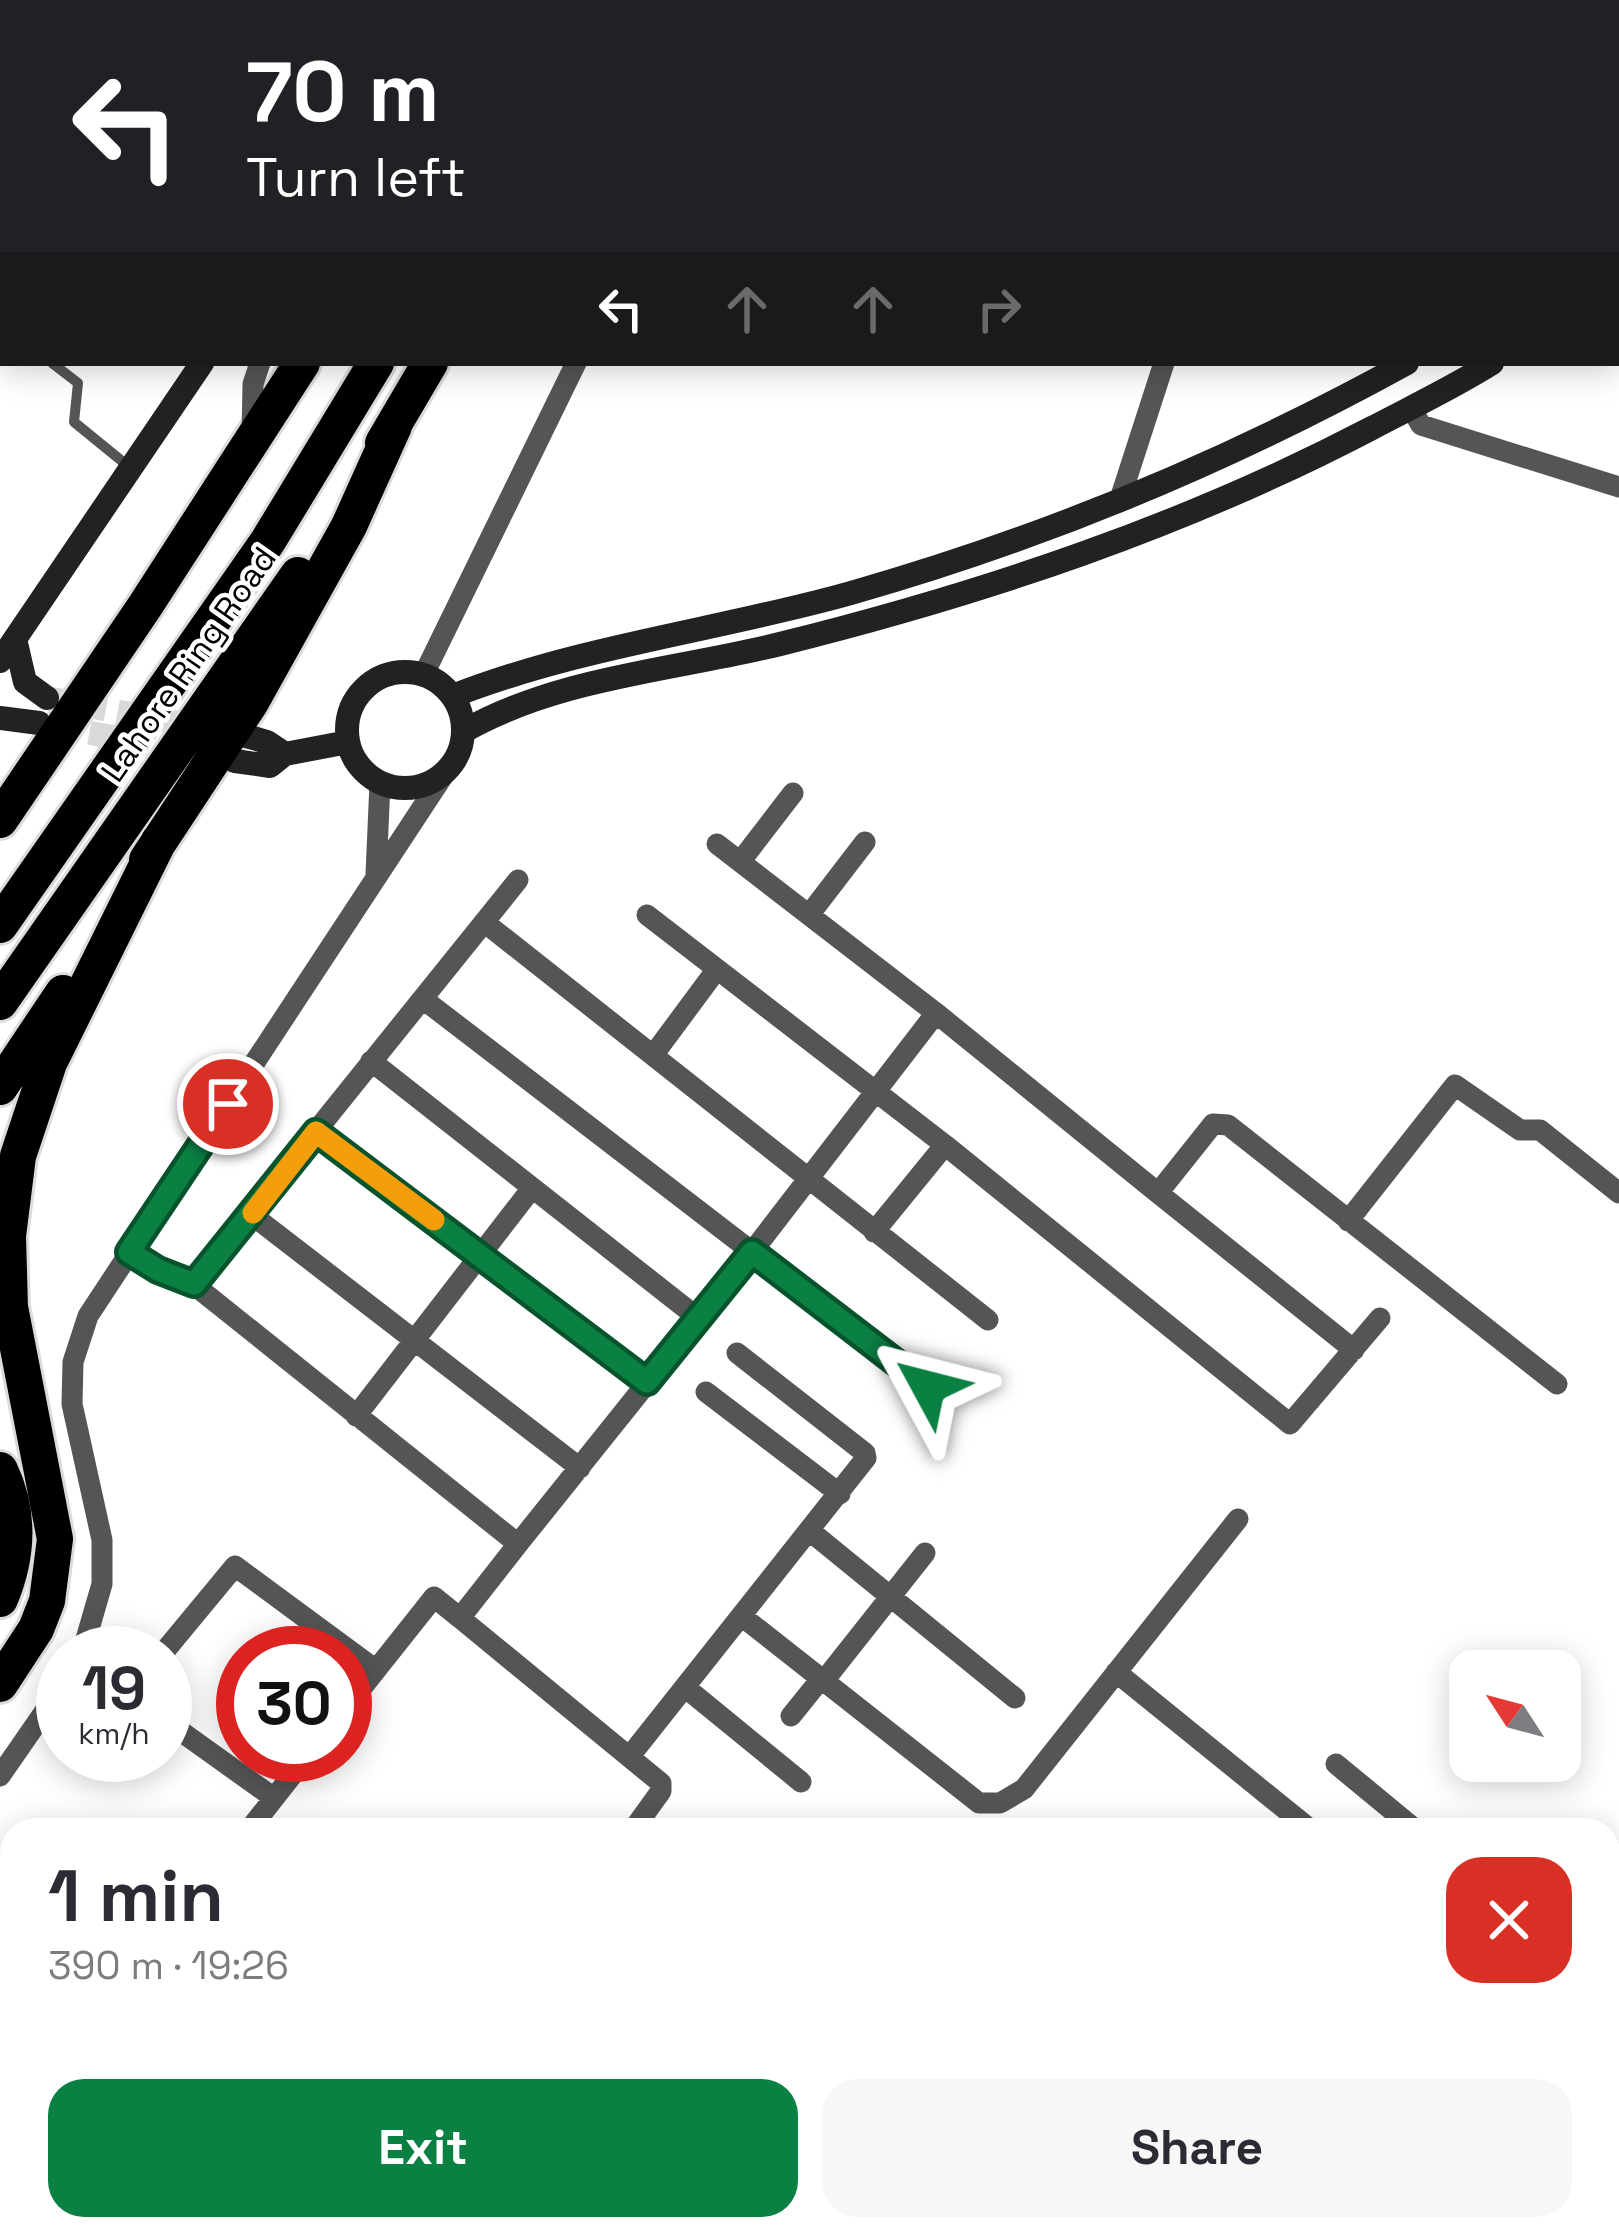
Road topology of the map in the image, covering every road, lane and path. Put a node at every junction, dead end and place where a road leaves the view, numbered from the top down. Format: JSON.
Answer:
{"nodes":[{"id":1,"x":56,"y":366,"type":"edge"},
{"id":2,"x":200,"y":366,"type":"edge"},
{"id":3,"x":259,"y":366,"type":"edge"},
{"id":4,"x":300,"y":366,"type":"edge"},
{"id":5,"x":374,"y":366,"type":"edge"},
{"id":6,"x":428,"y":366,"type":"edge"},
{"id":7,"x":575,"y":366,"type":"edge"},
{"id":8,"x":1163,"y":366,"type":"edge"},
{"id":9,"x":1401,"y":366,"type":"edge"},
{"id":10,"x":1487,"y":366,"type":"edge"},
{"id":11,"x":1411,"y":408,"type":"junction"},
{"id":12,"x":394,"y":426,"type":"junction"},
{"id":13,"x":253,"y":442,"type":"junction"},
{"id":14,"x":131,"y":468,"type":"junction"},
{"id":15,"x":1619,"y":488,"type":"edge"},
{"id":16,"x":1119,"y":502,"type":"junction"},
{"id":17,"x":15,"y":639,"type":"junction"},
{"id":18,"x":0,"y":661,"type":"edge"},
{"id":19,"x":424,"y":674,"type":"junction"},
{"id":20,"x":26,"y":682,"type":"junction"},
{"id":21,"x":453,"y":696,"type":"junction"},
{"id":22,"x":47,"y":698,"type":"tunnel mouth"},
{"id":23,"x":5,"y":718,"type":"edge"},
{"id":24,"x":39,"y":723,"type":"tunnel mouth"},
{"id":25,"x":464,"y":730,"type":"junction"},
{"id":26,"x":246,"y":736,"type":"dead end"},
{"id":27,"x":348,"y":742,"type":"junction"},
{"id":28,"x":285,"y":754,"type":"junction"},
{"id":29,"x":235,"y":760,"type":"dead end"},
{"id":30,"x":445,"y":773,"type":"junction"},
{"id":31,"x":380,"y":784,"type":"junction"},
{"id":32,"x":793,"y":793,"type":"dead end"},
{"id":33,"x":0,"y":820,"type":"edge"},
{"id":34,"x":159,"y":841,"type":"junction"},
{"id":35,"x":865,"y":842,"type":"dead end"},
{"id":36,"x":717,"y":844,"type":"dead end"},
{"id":37,"x":740,"y":862,"type":"junction"},
{"id":38,"x":375,"y":880,"type":"junction"},
{"id":39,"x":518,"y":880,"type":"dead end"},
{"id":40,"x":809,"y":915,"type":"junction"},
{"id":41,"x":647,"y":916,"type":"dead end"},
{"id":42,"x":484,"y":922,"type":"junction"},
{"id":43,"x":0,"y":925,"type":"edge"},
{"id":44,"x":717,"y":970,"type":"junction"},
{"id":45,"x":423,"y":999,"type":"junction"},
{"id":46,"x":0,"y":1002,"type":"edge"},
{"id":47,"x":936,"y":1013,"type":"junction"},
{"id":48,"x":654,"y":1054,"type":"junction"},
{"id":49,"x":371,"y":1061,"type":"junction"},
{"id":50,"x":0,"y":1088,"type":"edge"},
{"id":51,"x":878,"y":1093,"type":"junction"},
{"id":52,"x":316,"y":1132,"type":"junction"},
{"id":53,"x":945,"y":1145,"type":"junction"},
{"id":54,"x":808,"y":1180,"type":"junction"},
{"id":55,"x":532,"y":1188,"type":"junction"},
{"id":56,"x":1159,"y":1193,"type":"junction"},
{"id":57,"x":1619,"y":1193,"type":"edge"},
{"id":58,"x":251,"y":1215,"type":"junction"},
{"id":59,"x":1348,"y":1221,"type":"junction"},
{"id":60,"x":874,"y":1232,"type":"junction"},
{"id":61,"x":129,"y":1252,"type":"junction"},
{"id":62,"x":752,"y":1252,"type":"junction"},
{"id":63,"x":481,"y":1256,"type":"junction"},
{"id":64,"x":194,"y":1284,"type":"junction"},
{"id":65,"x":698,"y":1318,"type":"junction"},
{"id":66,"x":1380,"y":1318,"type":"dead end"},
{"id":67,"x":988,"y":1320,"type":"dead end"},
{"id":68,"x":414,"y":1340,"type":"junction"},
{"id":69,"x":1354,"y":1350,"type":"junction"},
{"id":70,"x":737,"y":1354,"type":"dead end"},
{"id":71,"x":647,"y":1382,"type":"junction"},
{"id":72,"x":1557,"y":1384,"type":"dead end"},
{"id":73,"x":928,"y":1387,"type":"dead end"},
{"id":74,"x":706,"y":1392,"type":"dead end"},
{"id":75,"x":356,"y":1415,"type":"junction"},
{"id":76,"x":580,"y":1468,"type":"junction"},
{"id":77,"x":0,"y":1470,"type":"edge"},
{"id":78,"x":840,"y":1494,"type":"junction"},
{"id":79,"x":1238,"y":1519,"type":"dead end"},
{"id":80,"x":810,"y":1532,"type":"junction"},
{"id":81,"x":518,"y":1544,"type":"junction"},
{"id":82,"x":926,"y":1553,"type":"dead end"},
{"id":83,"x":891,"y":1598,"type":"junction"},
{"id":84,"x":0,"y":1599,"type":"edge"},
{"id":85,"x":460,"y":1618,"type":"junction"},
{"id":86,"x":744,"y":1618,"type":"junction"},
{"id":87,"x":90,"y":1626,"type":"edge"},
{"id":88,"x":185,"y":1626,"type":"edge"},
{"id":89,"x":376,"y":1670,"type":"junction"},
{"id":90,"x":1116,"y":1672,"type":"junction"},
{"id":91,"x":372,"y":1675,"type":"edge"},
{"id":92,"x":821,"y":1681,"type":"junction"},
{"id":93,"x":0,"y":1684,"type":"edge"},
{"id":94,"x":686,"y":1688,"type":"junction"},
{"id":95,"x":1015,"y":1698,"type":"dead end"},
{"id":96,"x":791,"y":1716,"type":"dead end"},
{"id":97,"x":36,"y":1724,"type":"edge"},
{"id":98,"x":192,"y":1739,"type":"edge"},
{"id":99,"x":630,"y":1756,"type":"junction"},
{"id":100,"x":1336,"y":1764,"type":"dead end"},
{"id":101,"x":0,"y":1776,"type":"edge"},
{"id":102,"x":287,"y":1782,"type":"edge"},
{"id":103,"x":801,"y":1782,"type":"dead end"},
{"id":104,"x":274,"y":1798,"type":"junction"},
{"id":105,"x":265,"y":1818,"type":"edge"},
{"id":106,"x":641,"y":1818,"type":"edge"},
{"id":107,"x":1295,"y":1818,"type":"edge"},
{"id":108,"x":1401,"y":1818,"type":"edge"}],
"edges":[{"from":1,"to":14,"type":"lane"},
{"from":2,"to":14,"type":"street"},
{"from":3,"to":13,"type":"street"},
{"from":4,"to":13,"type":"highway"},
{"from":5,"to":43,"type":"highway","name":"Lahore Ring Road"},
{"from":6,"to":12,"type":"highway","name":"Lahore Ring Road"},
{"from":7,"to":19,"type":"street"},
{"from":8,"to":16,"type":"street"},
{"from":9,"to":16,"type":"street"},
{"from":10,"to":11,"type":"street"},
{"from":11,"to":15,"type":"street"},
{"from":11,"to":25,"type":"street"},
{"from":12,"to":34,"type":"highway"},
{"from":12,"to":46,"type":"highway","name":"Lahore Ring Road"},
{"from":13,"to":33,"type":"highway"},
{"from":14,"to":17,"type":"street"},
{"from":16,"to":21,"type":"street"},
{"from":17,"to":18,"type":"street"},
{"from":17,"to":20,"type":"street"},
{"from":19,"to":21,"type":"street"},
{"from":19,"to":27,"type":"street"},
{"from":20,"to":22,"type":"street"},
{"from":20,"to":23,"type":"street"},
{"from":21,"to":25,"type":"street"},
{"from":23,"to":24,"type":"street"},
{"from":25,"to":30,"type":"street"},
{"from":26,"to":28,"type":"street"},
{"from":27,"to":28,"type":"street"},
{"from":27,"to":31,"type":"street"},
{"from":28,"to":29,"type":"street"},
{"from":30,"to":31,"type":"street"},
{"from":30,"to":38,"type":"street"},
{"from":31,"to":38,"type":"street"},
{"from":32,"to":37,"type":"street"},
{"from":34,"to":50,"type":"highway"},
{"from":34,"to":93,"type":"highway"},
{"from":35,"to":40,"type":"street"},
{"from":36,"to":37,"type":"street"},
{"from":37,"to":40,"type":"street"},
{"from":38,"to":61,"type":"street"},
{"from":39,"to":42,"type":"street"},
{"from":40,"to":47,"type":"street"},
{"from":41,"to":44,"type":"street"},
{"from":42,"to":45,"type":"street"},
{"from":42,"to":48,"type":"street"},
{"from":44,"to":48,"type":"street"},
{"from":44,"to":51,"type":"street"},
{"from":45,"to":49,"type":"street"},
{"from":45,"to":62,"type":"street"},
{"from":47,"to":51,"type":"street"},
{"from":47,"to":56,"type":"street"},
{"from":48,"to":54,"type":"street"},
{"from":49,"to":52,"type":"street"},
{"from":49,"to":55,"type":"street"},
{"from":51,"to":53,"type":"street"},
{"from":51,"to":54,"type":"street"},
{"from":52,"to":58,"type":"street"},
{"from":52,"to":63,"type":"street"},
{"from":53,"to":60,"type":"street"},
{"from":53,"to":69,"type":"street"},
{"from":54,"to":60,"type":"street"},
{"from":54,"to":62,"type":"street"},
{"from":55,"to":63,"type":"street"},
{"from":55,"to":65,"type":"street"},
{"from":56,"to":59,"type":"street"},
{"from":56,"to":69,"type":"street"},
{"from":57,"to":59,"type":"street"},
{"from":58,"to":64,"type":"street"},
{"from":58,"to":68,"type":"street"},
{"from":59,"to":72,"type":"street"},
{"from":60,"to":67,"type":"street"},
{"from":61,"to":64,"type":"street"},
{"from":61,"to":87,"type":"street"},
{"from":62,"to":65,"type":"street"},
{"from":62,"to":73,"type":"street"},
{"from":63,"to":68,"type":"street"},
{"from":63,"to":71,"type":"street"},
{"from":64,"to":75,"type":"street"},
{"from":65,"to":71,"type":"street"},
{"from":66,"to":69,"type":"street"},
{"from":68,"to":75,"type":"street"},
{"from":68,"to":76,"type":"street"},
{"from":70,"to":78,"type":"street"},
{"from":71,"to":76,"type":"street"},
{"from":74,"to":78,"type":"street"},
{"from":75,"to":81,"type":"street"},
{"from":76,"to":81,"type":"street"},
{"from":77,"to":84,"type":"highway"},
{"from":78,"to":80,"type":"street"},
{"from":79,"to":90,"type":"street"},
{"from":80,"to":83,"type":"street"},
{"from":80,"to":86,"type":"street"},
{"from":81,"to":85,"type":"street"},
{"from":82,"to":83,"type":"street"},
{"from":83,"to":92,"type":"street"},
{"from":83,"to":95,"type":"street"},
{"from":85,"to":89,"type":"street"},
{"from":85,"to":99,"type":"street"},
{"from":86,"to":92,"type":"street"},
{"from":86,"to":94,"type":"street"},
{"from":88,"to":89,"type":"street"},
{"from":89,"to":91,"type":"street"},
{"from":90,"to":92,"type":"street"},
{"from":90,"to":107,"type":"street"},
{"from":92,"to":96,"type":"street"},
{"from":94,"to":99,"type":"street"},
{"from":94,"to":103,"type":"street"},
{"from":97,"to":101,"type":"street"},
{"from":98,"to":104,"type":"street"},
{"from":99,"to":106,"type":"street"},
{"from":100,"to":108,"type":"street"},
{"from":102,"to":104,"type":"street"},
{"from":104,"to":105,"type":"street"}]}
